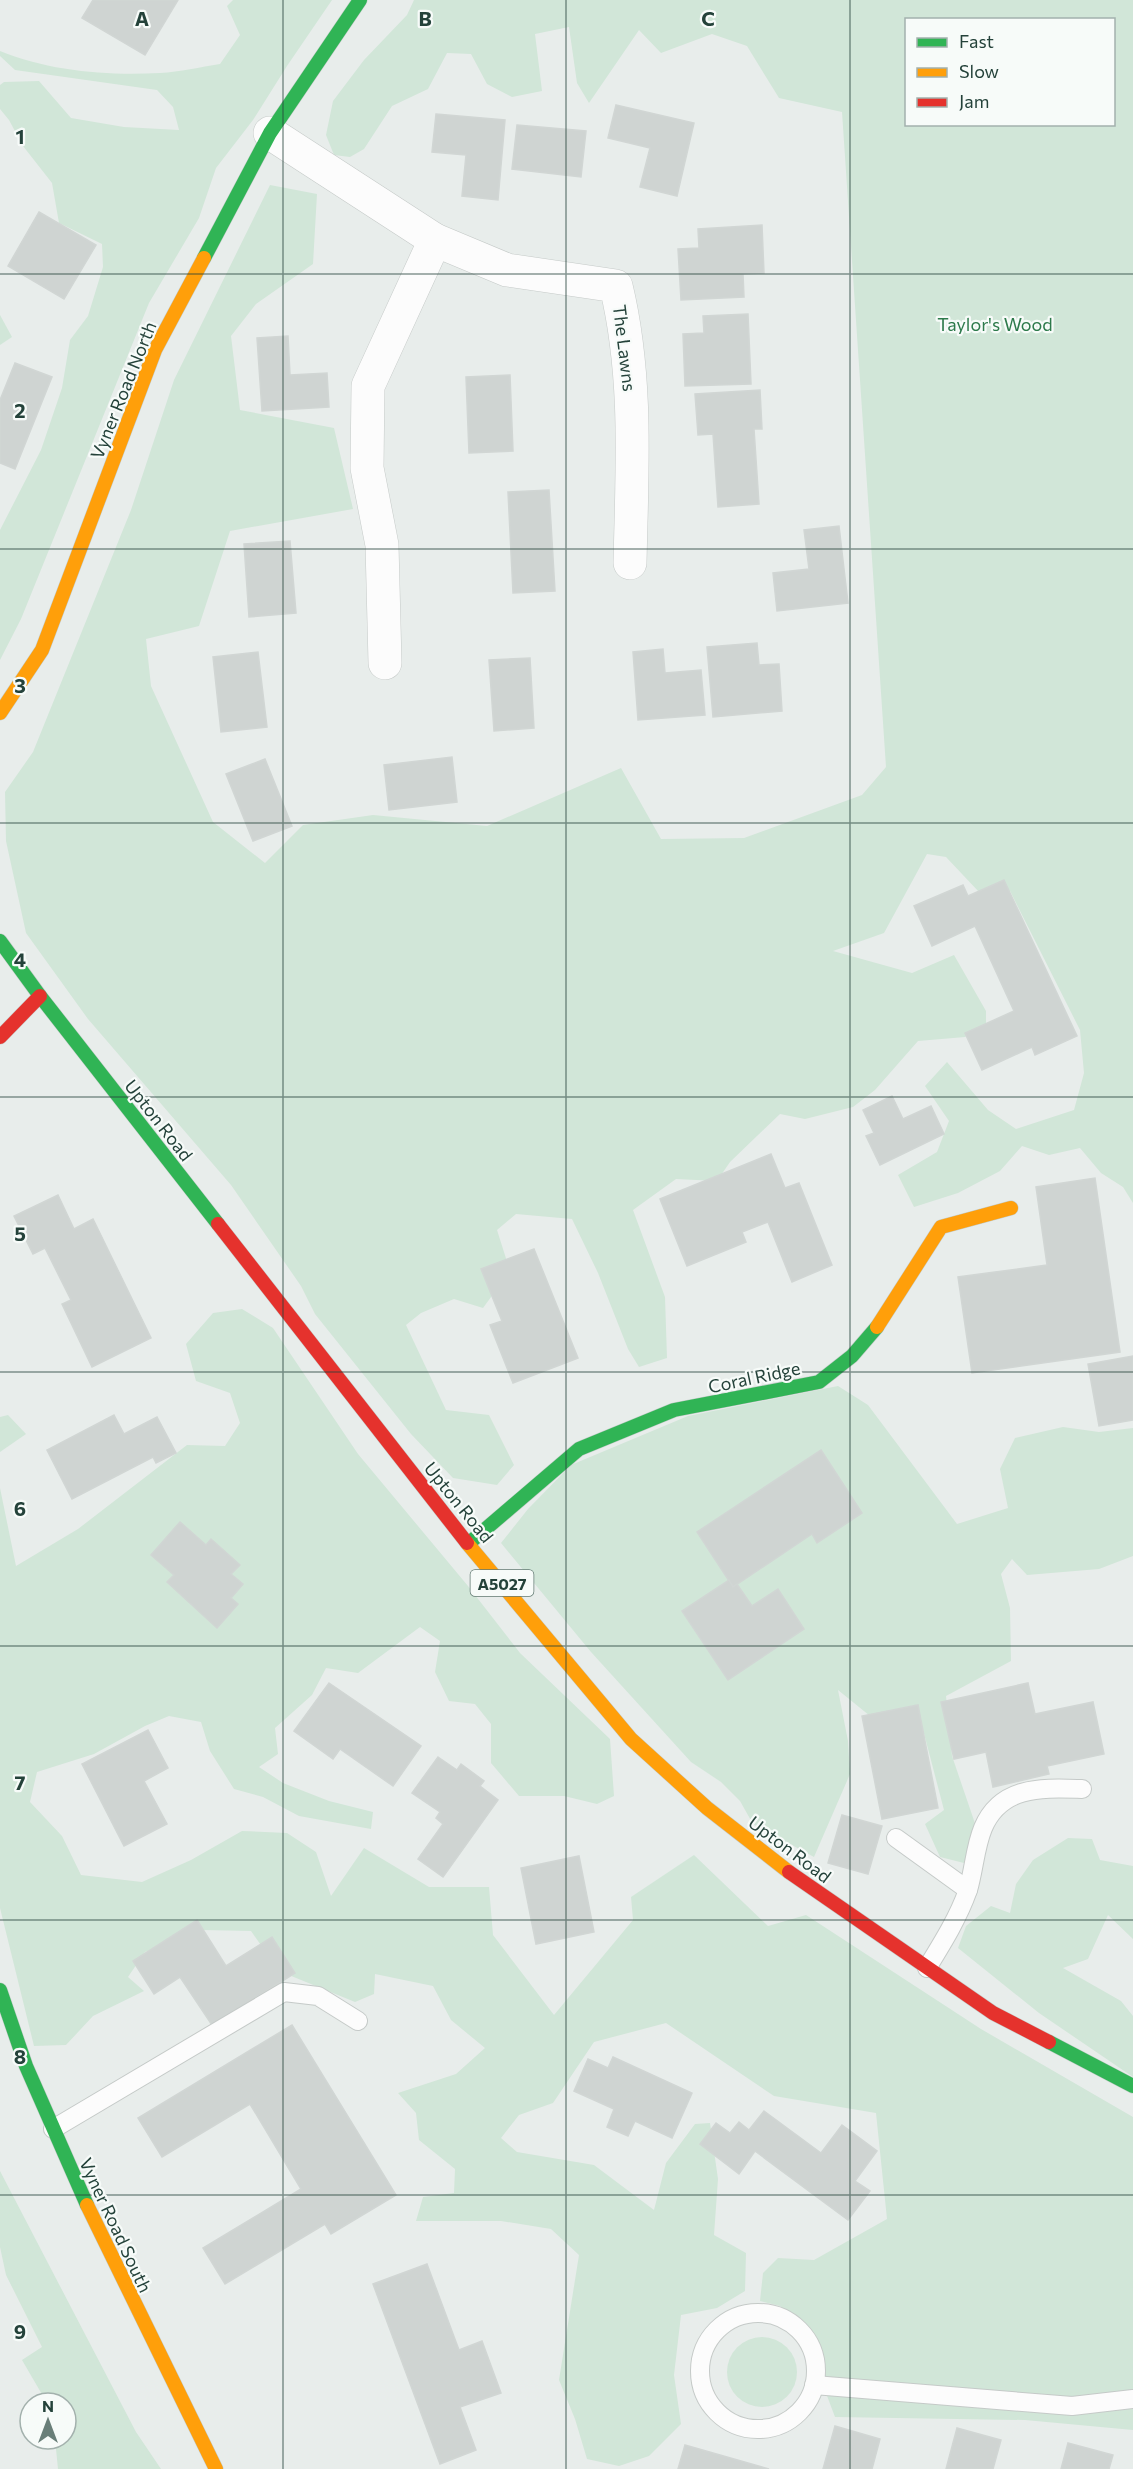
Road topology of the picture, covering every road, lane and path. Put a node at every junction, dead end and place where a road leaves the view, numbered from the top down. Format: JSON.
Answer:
{"nodes":[{"id":1,"x":360,"y":0,"type":"edge"},
{"id":2,"x":270,"y":133,"type":"junction"},
{"id":3,"x":435,"y":240,"type":"junction"},
{"id":4,"x":630,"y":562,"type":"dead end"},
{"id":5,"x":385,"y":663,"type":"dead end"},
{"id":6,"x":0,"y":713,"type":"edge"},
{"id":7,"x":0,"y":941,"type":"edge"},
{"id":8,"x":40,"y":996,"type":"junction"},
{"id":9,"x":0,"y":1037,"type":"edge"},
{"id":10,"x":1011,"y":1208,"type":"dead end"},
{"id":11,"x":468,"y":1544,"type":"junction"},
{"id":12,"x":1082,"y":1790,"type":"dead end"},
{"id":13,"x":896,"y":1838,"type":"dead end"},
{"id":14,"x":968,"y":1890,"type":"junction"},
{"id":15,"x":927,"y":1968,"type":"junction"},
{"id":16,"x":0,"y":1990,"type":"edge"},
{"id":17,"x":358,"y":2021,"type":"dead end"},
{"id":18,"x":1133,"y":2086,"type":"edge"},
{"id":19,"x":53,"y":2129,"type":"junction"},
{"id":20,"x":814,"y":2385,"type":"junction"},
{"id":21,"x":1133,"y":2399,"type":"edge"},
{"id":22,"x":216,"y":2469,"type":"edge"}],
"edges":[{"from":1,"to":2,"type":"street","name":"Vyner Road North"},
{"from":2,"to":3,"type":"street","name":"The Lawns"},
{"from":2,"to":6,"type":"street","name":"Vyner Road North"},
{"from":3,"to":4,"type":"street","name":"The Lawns"},
{"from":3,"to":5,"type":"street"},
{"from":7,"to":8,"type":"street","name":"Upton Road","number":"A5027"},
{"from":8,"to":9,"type":"street"},
{"from":8,"to":11,"type":"street","name":"Upton Road","number":"A5027"},
{"from":10,"to":11,"type":"street","name":"Coral Ridge"},
{"from":11,"to":15,"type":"street","name":"Upton Road","number":"A5027"},
{"from":12,"to":14,"type":"lane"},
{"from":13,"to":14,"type":"lane"},
{"from":14,"to":15,"type":"lane"},
{"from":15,"to":18,"type":"street","name":"Upton Road","number":"A5027"},
{"from":16,"to":19,"type":"street","name":"Vyner Road South"},
{"from":17,"to":19,"type":"lane"},
{"from":19,"to":22,"type":"street","name":"Vyner Road South"},
{"from":20,"to":20,"type":"lane"},
{"from":20,"to":21,"type":"lane"}]}
